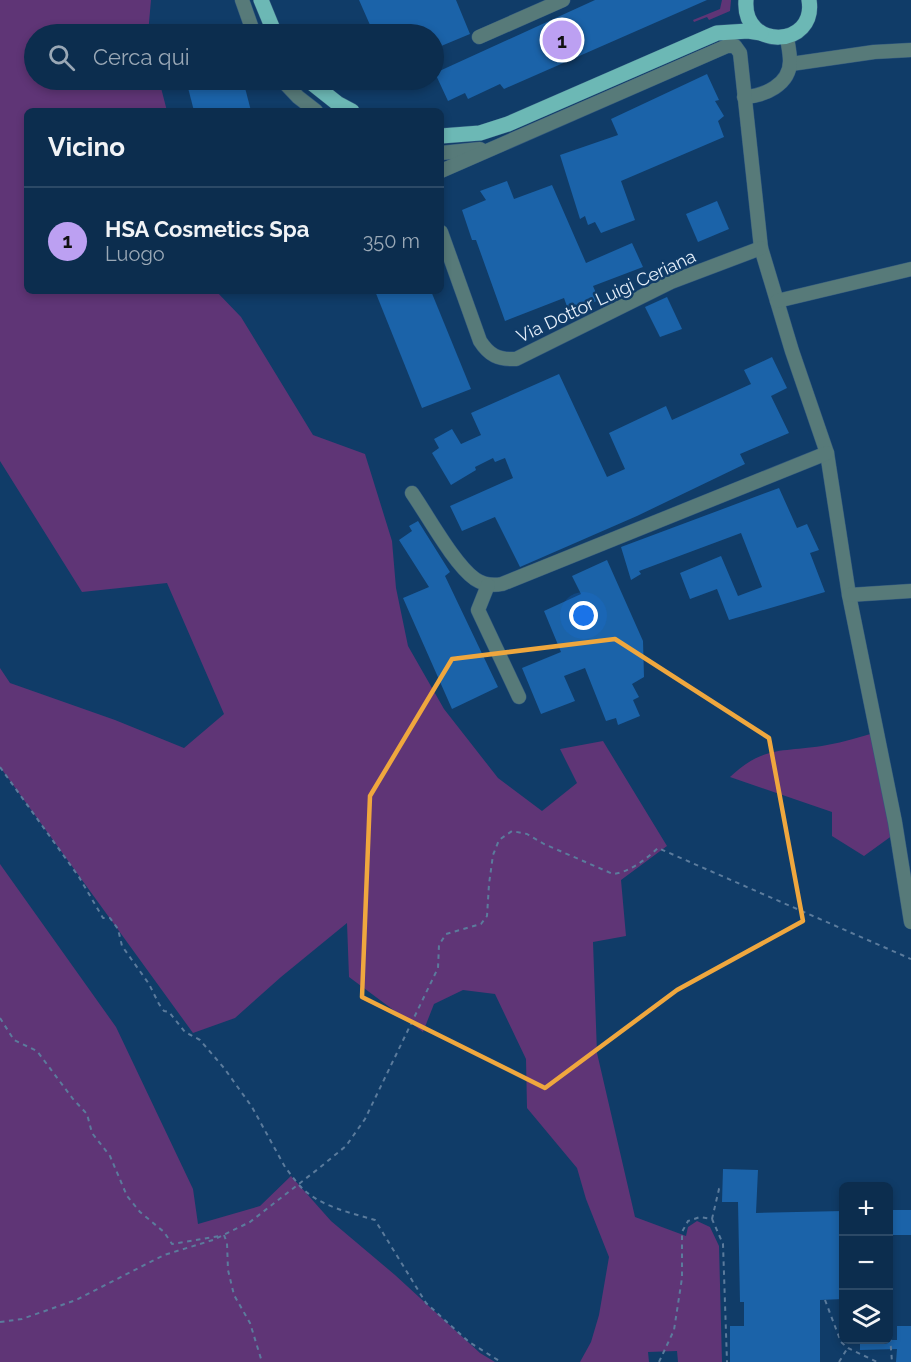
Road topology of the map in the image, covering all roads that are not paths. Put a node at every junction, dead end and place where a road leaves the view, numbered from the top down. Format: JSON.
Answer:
{"nodes":[{"id":1,"x":242,"y":0,"type":"edge"},
{"id":2,"x":261,"y":0,"type":"edge"},
{"id":3,"x":563,"y":0,"type":"edge"},
{"id":4,"x":809,"y":0,"type":"edge"},
{"id":5,"x":746,"y":3,"type":"edge"},
{"id":6,"x":250,"y":24,"type":"edge"},
{"id":7,"x":271,"y":24,"type":"edge"},
{"id":8,"x":761,"y":33,"type":"junction"},
{"id":9,"x":479,"y":37,"type":"dead end"},
{"id":10,"x":787,"y":37,"type":"junction"},
{"id":11,"x":722,"y":40,"type":"junction"},
{"id":12,"x":911,"y":50,"type":"edge"},
{"id":13,"x":790,"y":64,"type":"junction"},
{"id":14,"x":291,"y":90,"type":"edge"},
{"id":15,"x":321,"y":90,"type":"edge"},
{"id":16,"x":744,"y":97,"type":"junction"},
{"id":17,"x":312,"y":108,"type":"edge"},
{"id":18,"x":346,"y":108,"type":"edge"},
{"id":19,"x":444,"y":136,"type":"edge"},
{"id":20,"x":494,"y":148,"type":"junction"},
{"id":21,"x":444,"y":153,"type":"edge"},
{"id":22,"x":444,"y":170,"type":"edge"},
{"id":23,"x":444,"y":240,"type":"edge"},
{"id":24,"x":761,"y":248,"type":"junction"},
{"id":25,"x":911,"y":268,"type":"edge"},
{"id":26,"x":777,"y":301,"type":"junction"},
{"id":27,"x":827,"y":453,"type":"junction"},
{"id":28,"x":412,"y":493,"type":"dead end"},
{"id":29,"x":488,"y":585,"type":"junction"},
{"id":30,"x":911,"y":591,"type":"edge"},
{"id":31,"x":849,"y":595,"type":"junction"},
{"id":32,"x":519,"y":697,"type":"dead end"},
{"id":33,"x":911,"y":922,"type":"edge"}],
"edges":[{"from":1,"to":6,"type":"street"},
{"from":2,"to":7,"type":"main road"},
{"from":3,"to":9,"type":"street"},
{"from":4,"to":10,"type":"main road"},
{"from":5,"to":8,"type":"main road"},
{"from":5,"to":11,"type":"main road"},
{"from":8,"to":10,"type":"main road"},
{"from":8,"to":11,"type":"main road"},
{"from":10,"to":13,"type":"street"},
{"from":11,"to":16,"type":"street"},
{"from":11,"to":19,"type":"main road"},
{"from":11,"to":20,"type":"street"},
{"from":12,"to":13,"type":"street"},
{"from":13,"to":16,"type":"street"},
{"from":14,"to":17,"type":"street"},
{"from":15,"to":18,"type":"main road"},
{"from":16,"to":24,"type":"street"},
{"from":20,"to":21,"type":"street"},
{"from":20,"to":22,"type":"street"},
{"from":23,"to":24,"type":"street","name":"Via Dottor Luigi Ceriana"},
{"from":24,"to":26,"type":"street"},
{"from":25,"to":26,"type":"street"},
{"from":26,"to":27,"type":"street"},
{"from":27,"to":29,"type":"street"},
{"from":27,"to":31,"type":"street"},
{"from":28,"to":29,"type":"street"},
{"from":29,"to":32,"type":"street"},
{"from":30,"to":31,"type":"street"},
{"from":31,"to":33,"type":"street"}]}
